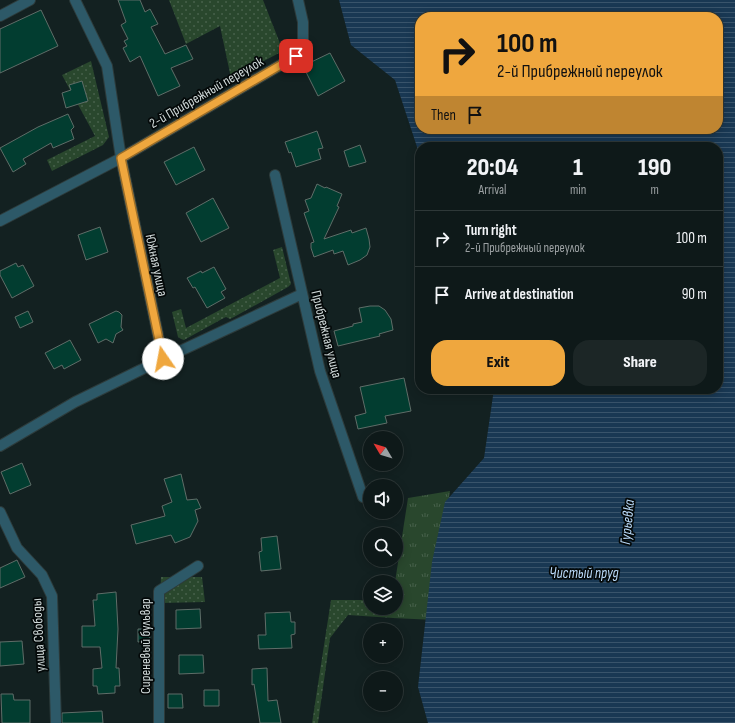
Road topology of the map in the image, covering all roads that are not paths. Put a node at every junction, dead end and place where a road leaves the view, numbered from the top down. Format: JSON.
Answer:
{"nodes":[{"id":1,"x":30,"y":0,"type":"edge"},
{"id":2,"x":75,"y":0,"type":"edge"},
{"id":3,"x":298,"y":0,"type":"edge"},
{"id":4,"x":0,"y":16,"type":"edge"},
{"id":5,"x":121,"y":158,"type":"junction"},
{"id":6,"x":275,"y":175,"type":"dead end"},
{"id":7,"x":0,"y":221,"type":"edge"},
{"id":8,"x":302,"y":294,"type":"junction"},
{"id":9,"x":163,"y":359,"type":"junction"},
{"id":10,"x":0,"y":446,"type":"edge"},
{"id":11,"x":362,"y":497,"type":"dead end"},
{"id":12,"x":0,"y":512,"type":"edge"},
{"id":13,"x":198,"y":566,"type":"dead end"},
{"id":14,"x":56,"y":723,"type":"edge"},
{"id":15,"x":159,"y":723,"type":"edge"}],
"edges":[{"from":1,"to":4,"type":"street"},
{"from":2,"to":5,"type":"street","name":"Южная улица"},
{"from":3,"to":5,"type":"street","name":"2-й Прибрежный переулок"},
{"from":5,"to":7,"type":"street","name":"2-й Прибрежный переулок"},
{"from":5,"to":9,"type":"street","name":"Южная улица"},
{"from":6,"to":8,"type":"street","name":"Прибрежная улица"},
{"from":8,"to":9,"type":"street"},
{"from":8,"to":11,"type":"street","name":"Прибрежная улица"},
{"from":9,"to":10,"type":"street"},
{"from":12,"to":14,"type":"street","name":"улица Свободы"},
{"from":13,"to":15,"type":"street","name":"Сиреневый бульвар"}]}
